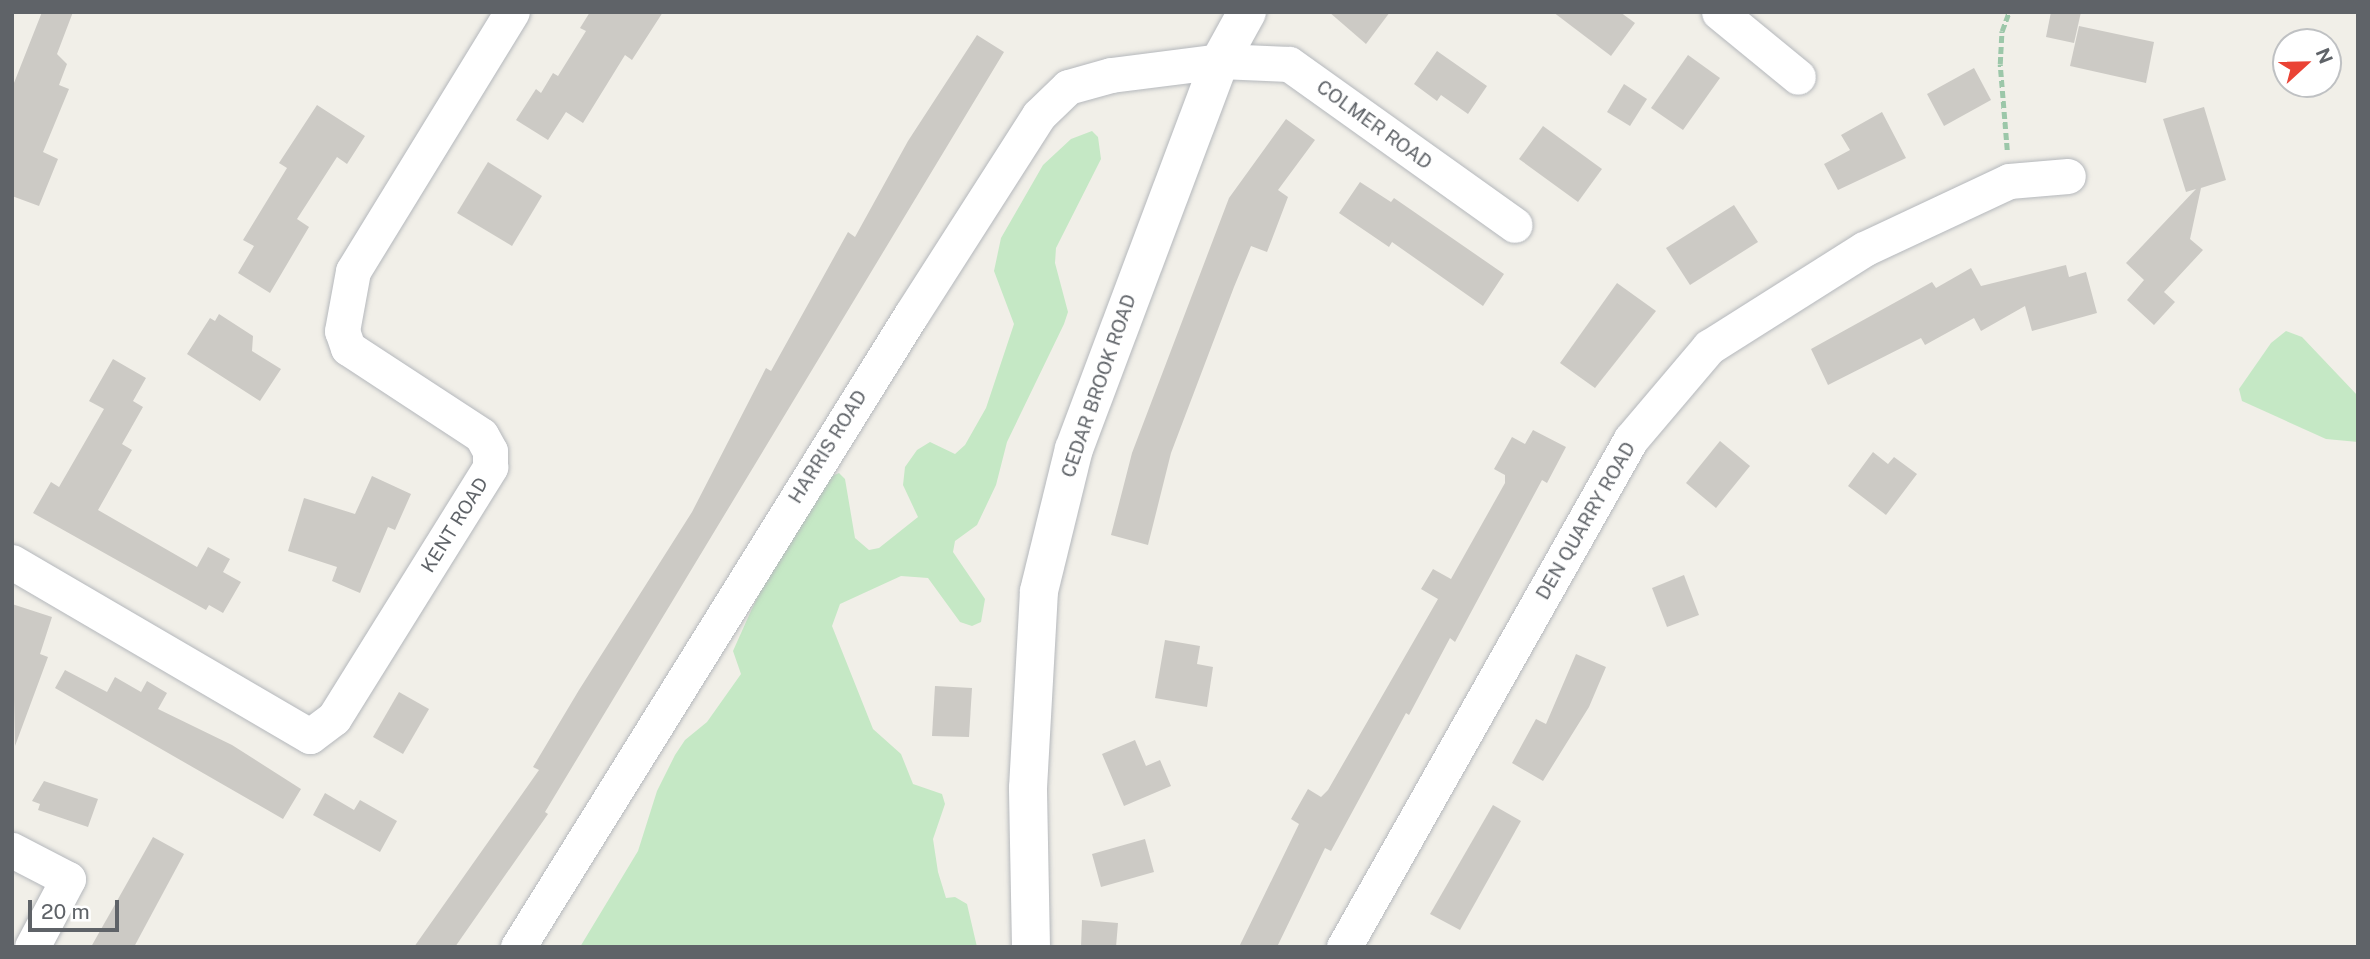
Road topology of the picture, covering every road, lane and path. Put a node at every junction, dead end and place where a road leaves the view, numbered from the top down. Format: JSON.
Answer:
{"nodes":[{"id":1,"x":512,"y":12,"type":"edge"},
{"id":2,"x":1247,"y":12,"type":"edge"},
{"id":3,"x":1719,"y":12,"type":"edge"},
{"id":4,"x":2009,"y":12,"type":"edge"},
{"id":5,"x":1220,"y":61,"type":"junction"},
{"id":6,"x":1798,"y":77,"type":"dead end"},
{"id":7,"x":2068,"y":176,"type":"dead end"},
{"id":8,"x":2009,"y":181,"type":"junction"},
{"id":9,"x":1514,"y":225,"type":"dead end"},
{"id":10,"x":12,"y":562,"type":"edge"},
{"id":11,"x":12,"y":850,"type":"edge"},
{"id":12,"x":32,"y":947,"type":"edge"},
{"id":13,"x":518,"y":947,"type":"edge"},
{"id":14,"x":1031,"y":947,"type":"edge"},
{"id":15,"x":1343,"y":947,"type":"edge"}],
"edges":[{"from":1,"to":10,"type":"street","name":"KENT ROAD"},
{"from":2,"to":5,"type":"street","name":"CEDAR BROOK ROAD"},
{"from":3,"to":6,"type":"street"},
{"from":4,"to":8,"type":"path"},
{"from":5,"to":9,"type":"street","name":"COLMER ROAD"},
{"from":5,"to":13,"type":"street","name":"HARRIS ROAD"},
{"from":5,"to":14,"type":"street","name":"CEDAR BROOK ROAD"},
{"from":7,"to":8,"type":"street","name":"DEN QUARRY ROAD"},
{"from":8,"to":15,"type":"street","name":"DEN QUARRY ROAD"},
{"from":11,"to":12,"type":"street"}]}
